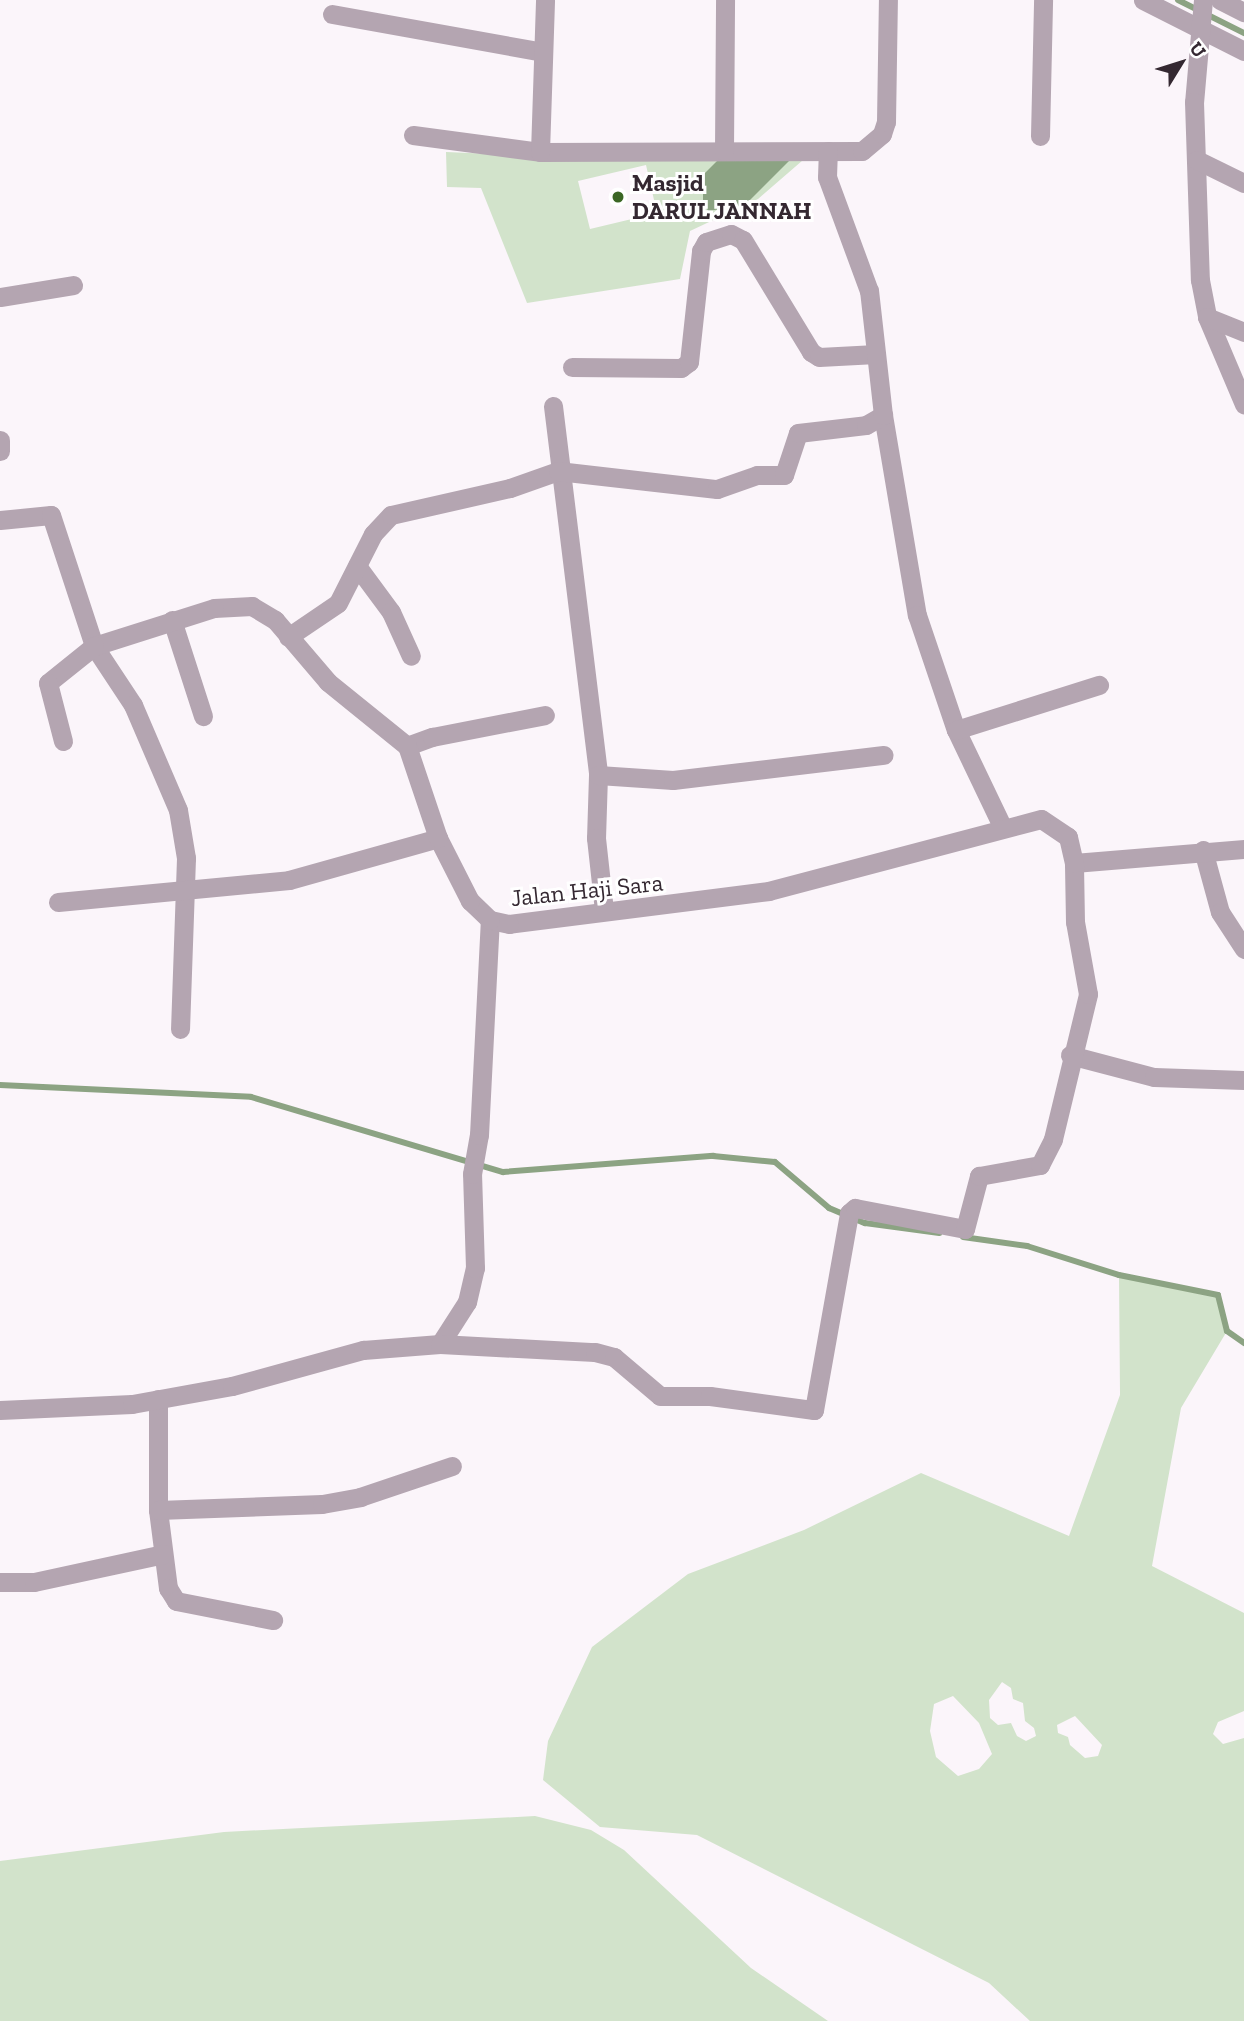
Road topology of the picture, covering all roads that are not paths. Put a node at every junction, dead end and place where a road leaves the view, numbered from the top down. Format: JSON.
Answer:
{"nodes":[{"id":1,"x":545,"y":0,"type":"edge"},
{"id":2,"x":725,"y":0,"type":"edge"},
{"id":3,"x":888,"y":0,"type":"edge"},
{"id":4,"x":1043,"y":0,"type":"edge"},
{"id":5,"x":1143,"y":0,"type":"edge"},
{"id":6,"x":1203,"y":0,"type":"edge"},
{"id":7,"x":1220,"y":0,"type":"edge"},
{"id":8,"x":1244,"y":12,"type":"edge"},
{"id":9,"x":332,"y":14,"type":"dead end"},
{"id":10,"x":1200,"y":28,"type":"junction"},
{"id":11,"x":1244,"y":51,"type":"edge"},
{"id":12,"x":543,"y":52,"type":"junction"},
{"id":13,"x":413,"y":135,"type":"dead end"},
{"id":14,"x":1040,"y":136,"type":"dead end"},
{"id":15,"x":724,"y":151,"type":"junction"},
{"id":16,"x":828,"y":151,"type":"junction"},
{"id":17,"x":540,"y":152,"type":"junction"},
{"id":18,"x":1197,"y":160,"type":"junction"},
{"id":19,"x":1244,"y":183,"type":"edge"},
{"id":20,"x":73,"y":285,"type":"dead end"},
{"id":21,"x":0,"y":297,"type":"edge"},
{"id":22,"x":1207,"y":317,"type":"junction"},
{"id":23,"x":1244,"y":332,"type":"edge"},
{"id":24,"x":876,"y":354,"type":"junction"},
{"id":25,"x":572,"y":367,"type":"dead end"},
{"id":26,"x":1244,"y":404,"type":"edge"},
{"id":27,"x":553,"y":406,"type":"dead end"},
{"id":28,"x":883,"y":415,"type":"junction"},
{"id":29,"x":0,"y":440,"type":"edge"},
{"id":30,"x":0,"y":451,"type":"edge"},
{"id":31,"x":558,"y":471,"type":"junction"},
{"id":32,"x":0,"y":520,"type":"edge"},
{"id":33,"x":358,"y":566,"type":"junction"},
{"id":34,"x":172,"y":620,"type":"junction"},
{"id":35,"x":288,"y":637,"type":"junction"},
{"id":36,"x":94,"y":646,"type":"junction"},
{"id":37,"x":411,"y":656,"type":"dead end"},
{"id":38,"x":1099,"y":685,"type":"dead end"},
{"id":39,"x":545,"y":715,"type":"dead end"},
{"id":40,"x":202,"y":716,"type":"dead end"},
{"id":41,"x":956,"y":730,"type":"junction"},
{"id":42,"x":63,"y":741,"type":"dead end"},
{"id":43,"x":407,"y":746,"type":"junction"},
{"id":44,"x":884,"y":755,"type":"dead end"},
{"id":45,"x":598,"y":775,"type":"junction"},
{"id":46,"x":1003,"y":828,"type":"junction"},
{"id":47,"x":438,"y":838,"type":"junction"},
{"id":48,"x":1244,"y":849,"type":"edge"},
{"id":49,"x":1203,"y":850,"type":"junction"},
{"id":50,"x":1074,"y":863,"type":"junction"},
{"id":51,"x":186,"y":888,"type":"junction"},
{"id":52,"x":58,"y":902,"type":"dead end"},
{"id":53,"x":604,"y":911,"type":"junction"},
{"id":54,"x":490,"y":920,"type":"junction"},
{"id":55,"x":1244,"y":949,"type":"edge"},
{"id":56,"x":180,"y":1029,"type":"dead end"},
{"id":57,"x":1070,"y":1055,"type":"junction"},
{"id":58,"x":1244,"y":1080,"type":"edge"},
{"id":59,"x":440,"y":1344,"type":"junction"},
{"id":60,"x":158,"y":1399,"type":"junction"},
{"id":61,"x":0,"y":1410,"type":"edge"},
{"id":62,"x":452,"y":1466,"type":"dead end"},
{"id":63,"x":158,"y":1510,"type":"junction"},
{"id":64,"x":163,"y":1554,"type":"junction"},
{"id":65,"x":0,"y":1582,"type":"edge"},
{"id":66,"x":273,"y":1619,"type":"dead end"}],
"edges":[{"from":1,"to":12,"type":"street"},
{"from":2,"to":15,"type":"street"},
{"from":3,"to":16,"type":"street"},
{"from":4,"to":14,"type":"street"},
{"from":5,"to":10,"type":"street"},
{"from":6,"to":10,"type":"street"},
{"from":7,"to":8,"type":"street"},
{"from":9,"to":12,"type":"street"},
{"from":10,"to":11,"type":"street"},
{"from":10,"to":18,"type":"street"},
{"from":12,"to":17,"type":"street"},
{"from":13,"to":17,"type":"street"},
{"from":15,"to":16,"type":"street"},
{"from":15,"to":17,"type":"street"},
{"from":16,"to":24,"type":"street"},
{"from":18,"to":19,"type":"street"},
{"from":18,"to":22,"type":"street"},
{"from":20,"to":21,"type":"street"},
{"from":22,"to":23,"type":"street"},
{"from":22,"to":26,"type":"street"},
{"from":24,"to":25,"type":"street"},
{"from":24,"to":28,"type":"street"},
{"from":27,"to":31,"type":"street"},
{"from":28,"to":31,"type":"street"},
{"from":28,"to":41,"type":"street"},
{"from":29,"to":30,"type":"street"},
{"from":31,"to":33,"type":"street"},
{"from":31,"to":45,"type":"street"},
{"from":32,"to":36,"type":"street"},
{"from":33,"to":35,"type":"street"},
{"from":33,"to":37,"type":"street"},
{"from":34,"to":35,"type":"street"},
{"from":34,"to":36,"type":"street"},
{"from":34,"to":40,"type":"street"},
{"from":35,"to":43,"type":"street"},
{"from":36,"to":42,"type":"street"},
{"from":36,"to":51,"type":"street"},
{"from":38,"to":41,"type":"street"},
{"from":39,"to":43,"type":"street"},
{"from":41,"to":46,"type":"street"},
{"from":43,"to":47,"type":"street","name":"Jalan Haji Sara"},
{"from":44,"to":45,"type":"street"},
{"from":45,"to":53,"type":"street"},
{"from":46,"to":50,"type":"street","name":"Jalan Haji Sara"},
{"from":46,"to":53,"type":"street","name":"Jalan Haji Sara"},
{"from":47,"to":51,"type":"street"},
{"from":47,"to":54,"type":"street","name":"Jalan Haji Sara"},
{"from":48,"to":49,"type":"street"},
{"from":49,"to":50,"type":"street"},
{"from":49,"to":55,"type":"street"},
{"from":50,"to":57,"type":"street"},
{"from":51,"to":52,"type":"street"},
{"from":51,"to":56,"type":"street"},
{"from":53,"to":54,"type":"street","name":"Jalan Haji Sara"},
{"from":54,"to":59,"type":"street"},
{"from":57,"to":58,"type":"street"},
{"from":57,"to":59,"type":"street"},
{"from":59,"to":60,"type":"street"},
{"from":60,"to":61,"type":"street"},
{"from":60,"to":63,"type":"street"},
{"from":62,"to":63,"type":"street"},
{"from":63,"to":64,"type":"street"},
{"from":64,"to":65,"type":"street"},
{"from":64,"to":66,"type":"street"}]}
